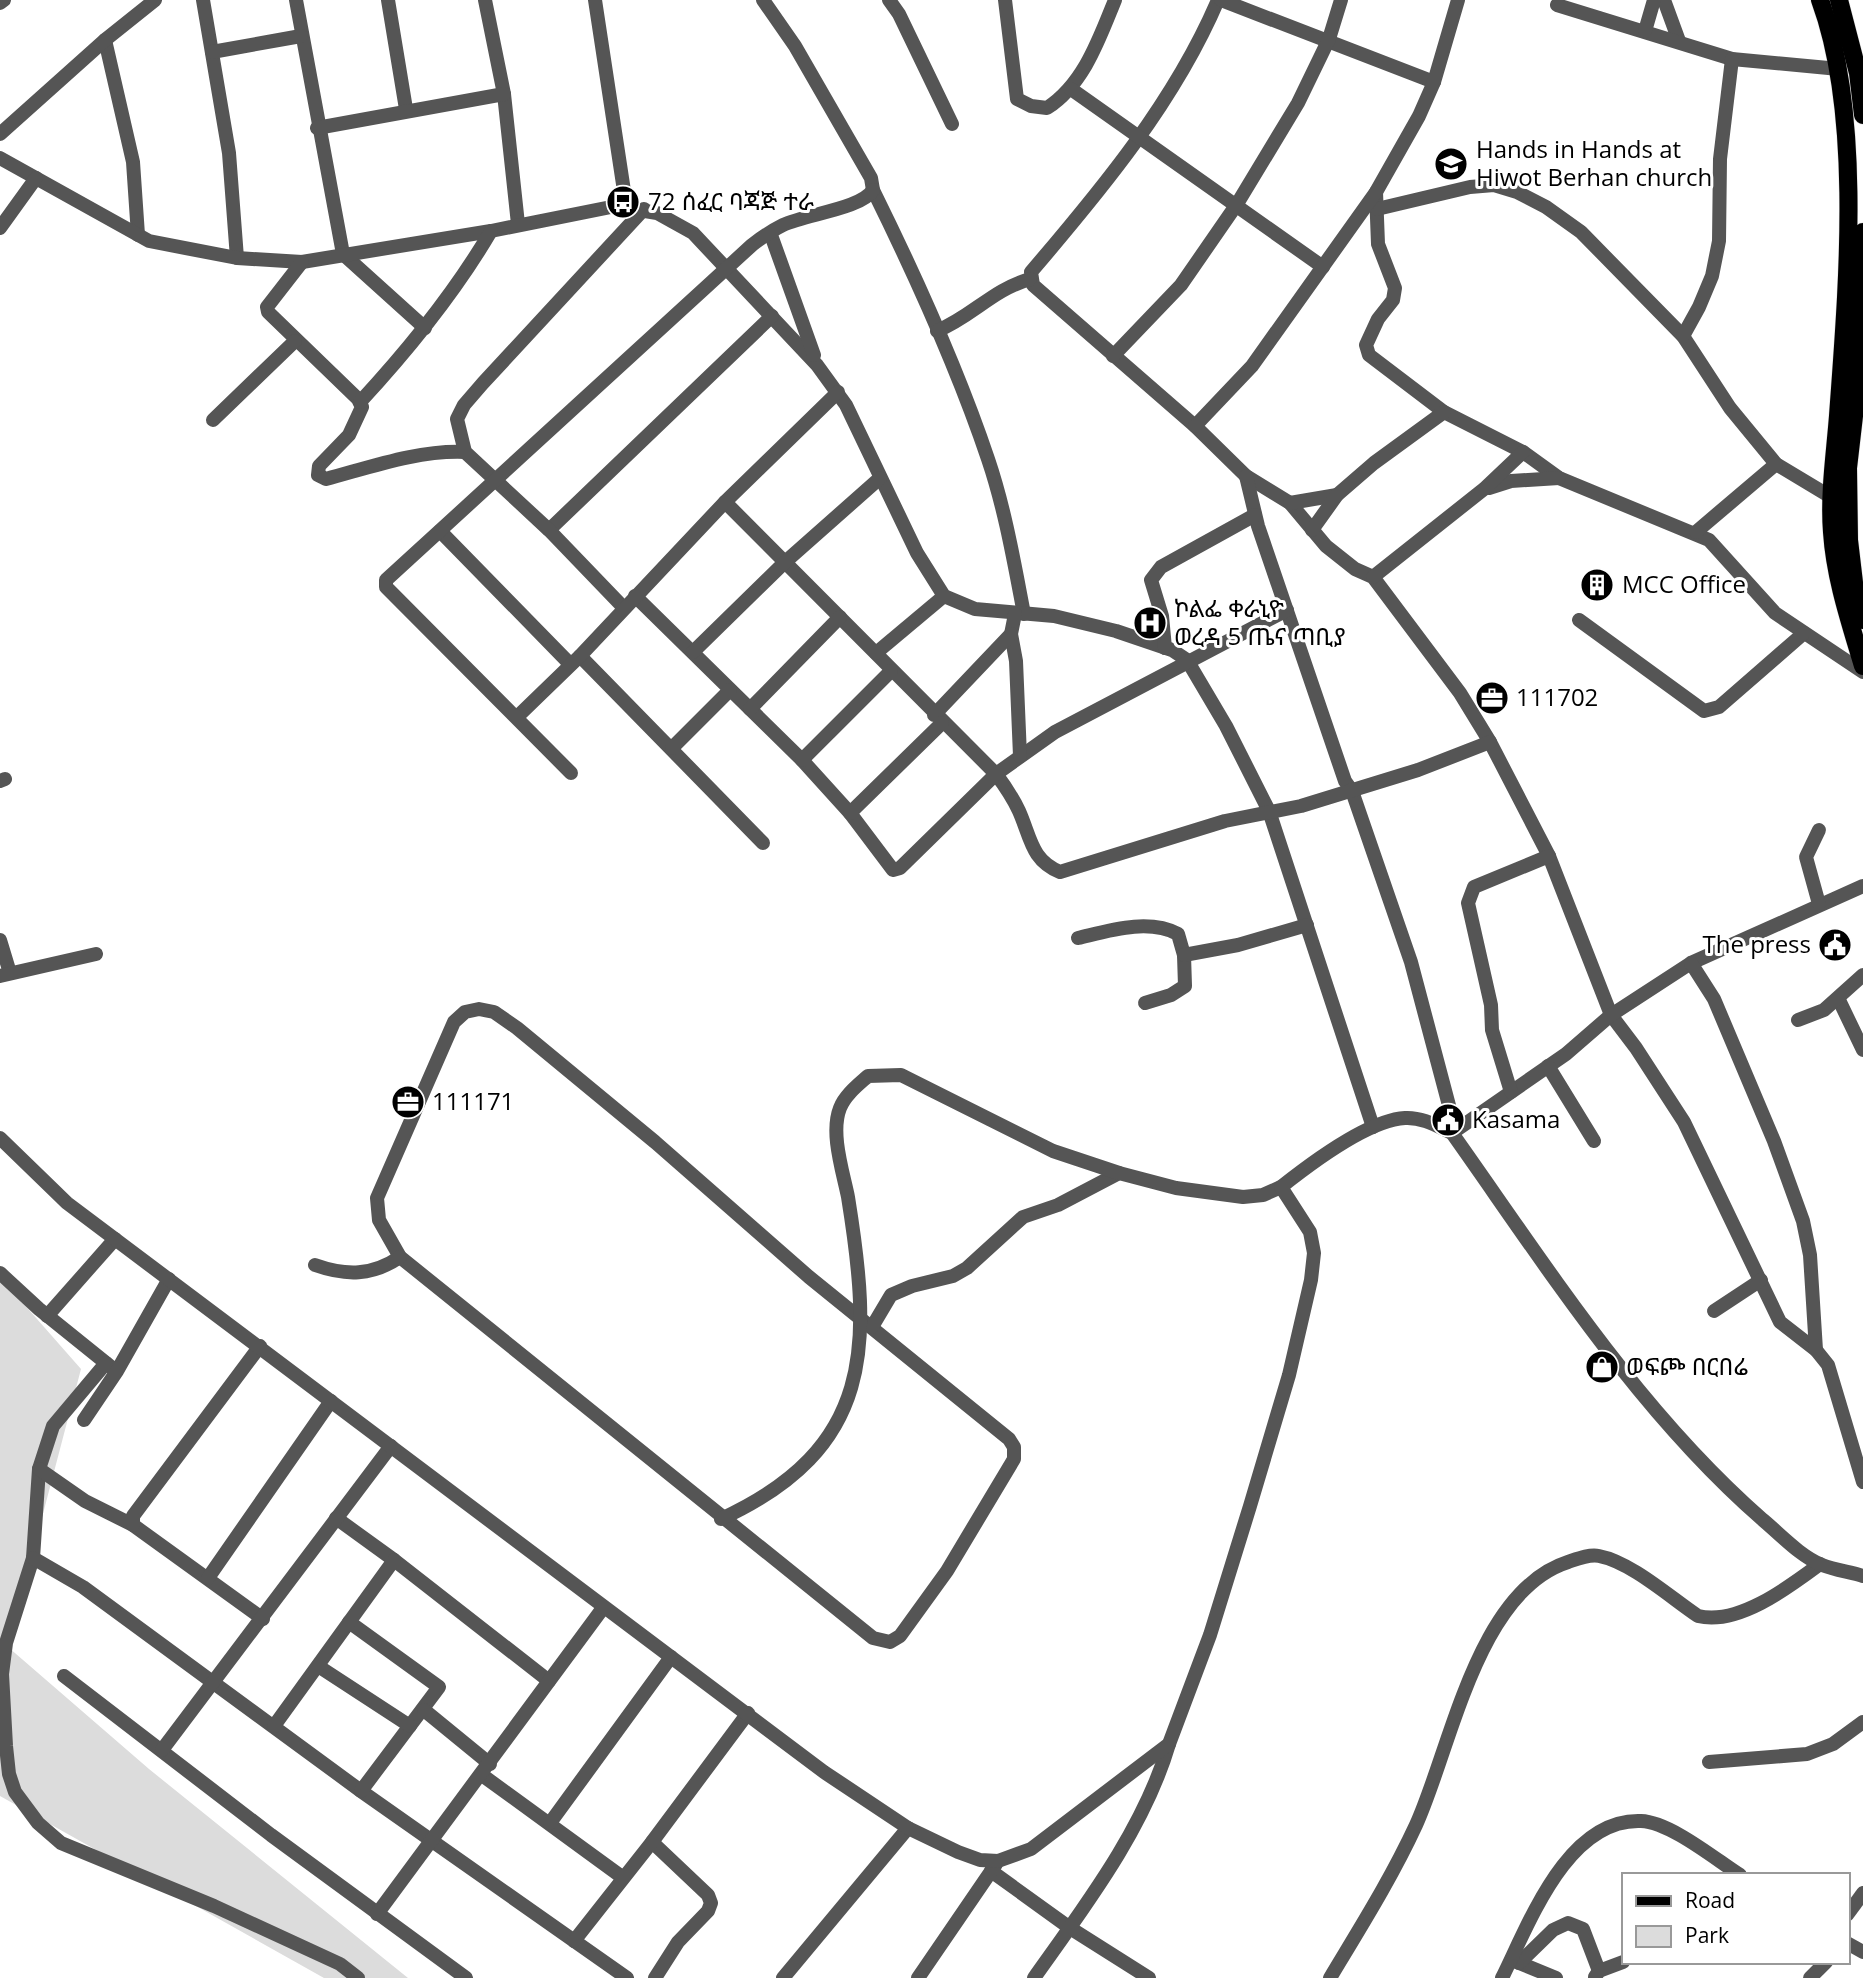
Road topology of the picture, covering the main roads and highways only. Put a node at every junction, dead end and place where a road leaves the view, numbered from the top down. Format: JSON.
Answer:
{"nodes":[{"id":1,"x":1820,"y":0,"type":"edge"},
{"id":2,"x":1839,"y":0,"type":"edge"},
{"id":3,"x":1863,"y":115,"type":"edge"},
{"id":4,"x":1863,"y":232,"type":"edge"},
{"id":5,"x":1852,"y":414,"type":"edge"},
{"id":6,"x":1863,"y":620,"type":"edge"},
{"id":7,"x":1863,"y":666,"type":"edge"}],
"edges":[{"from":1,"to":5,"type":"main road"},
{"from":2,"to":3,"type":"main road"},
{"from":4,"to":5,"type":"main road"},
{"from":5,"to":6,"type":"main road"},
{"from":5,"to":7,"type":"main road"}]}
